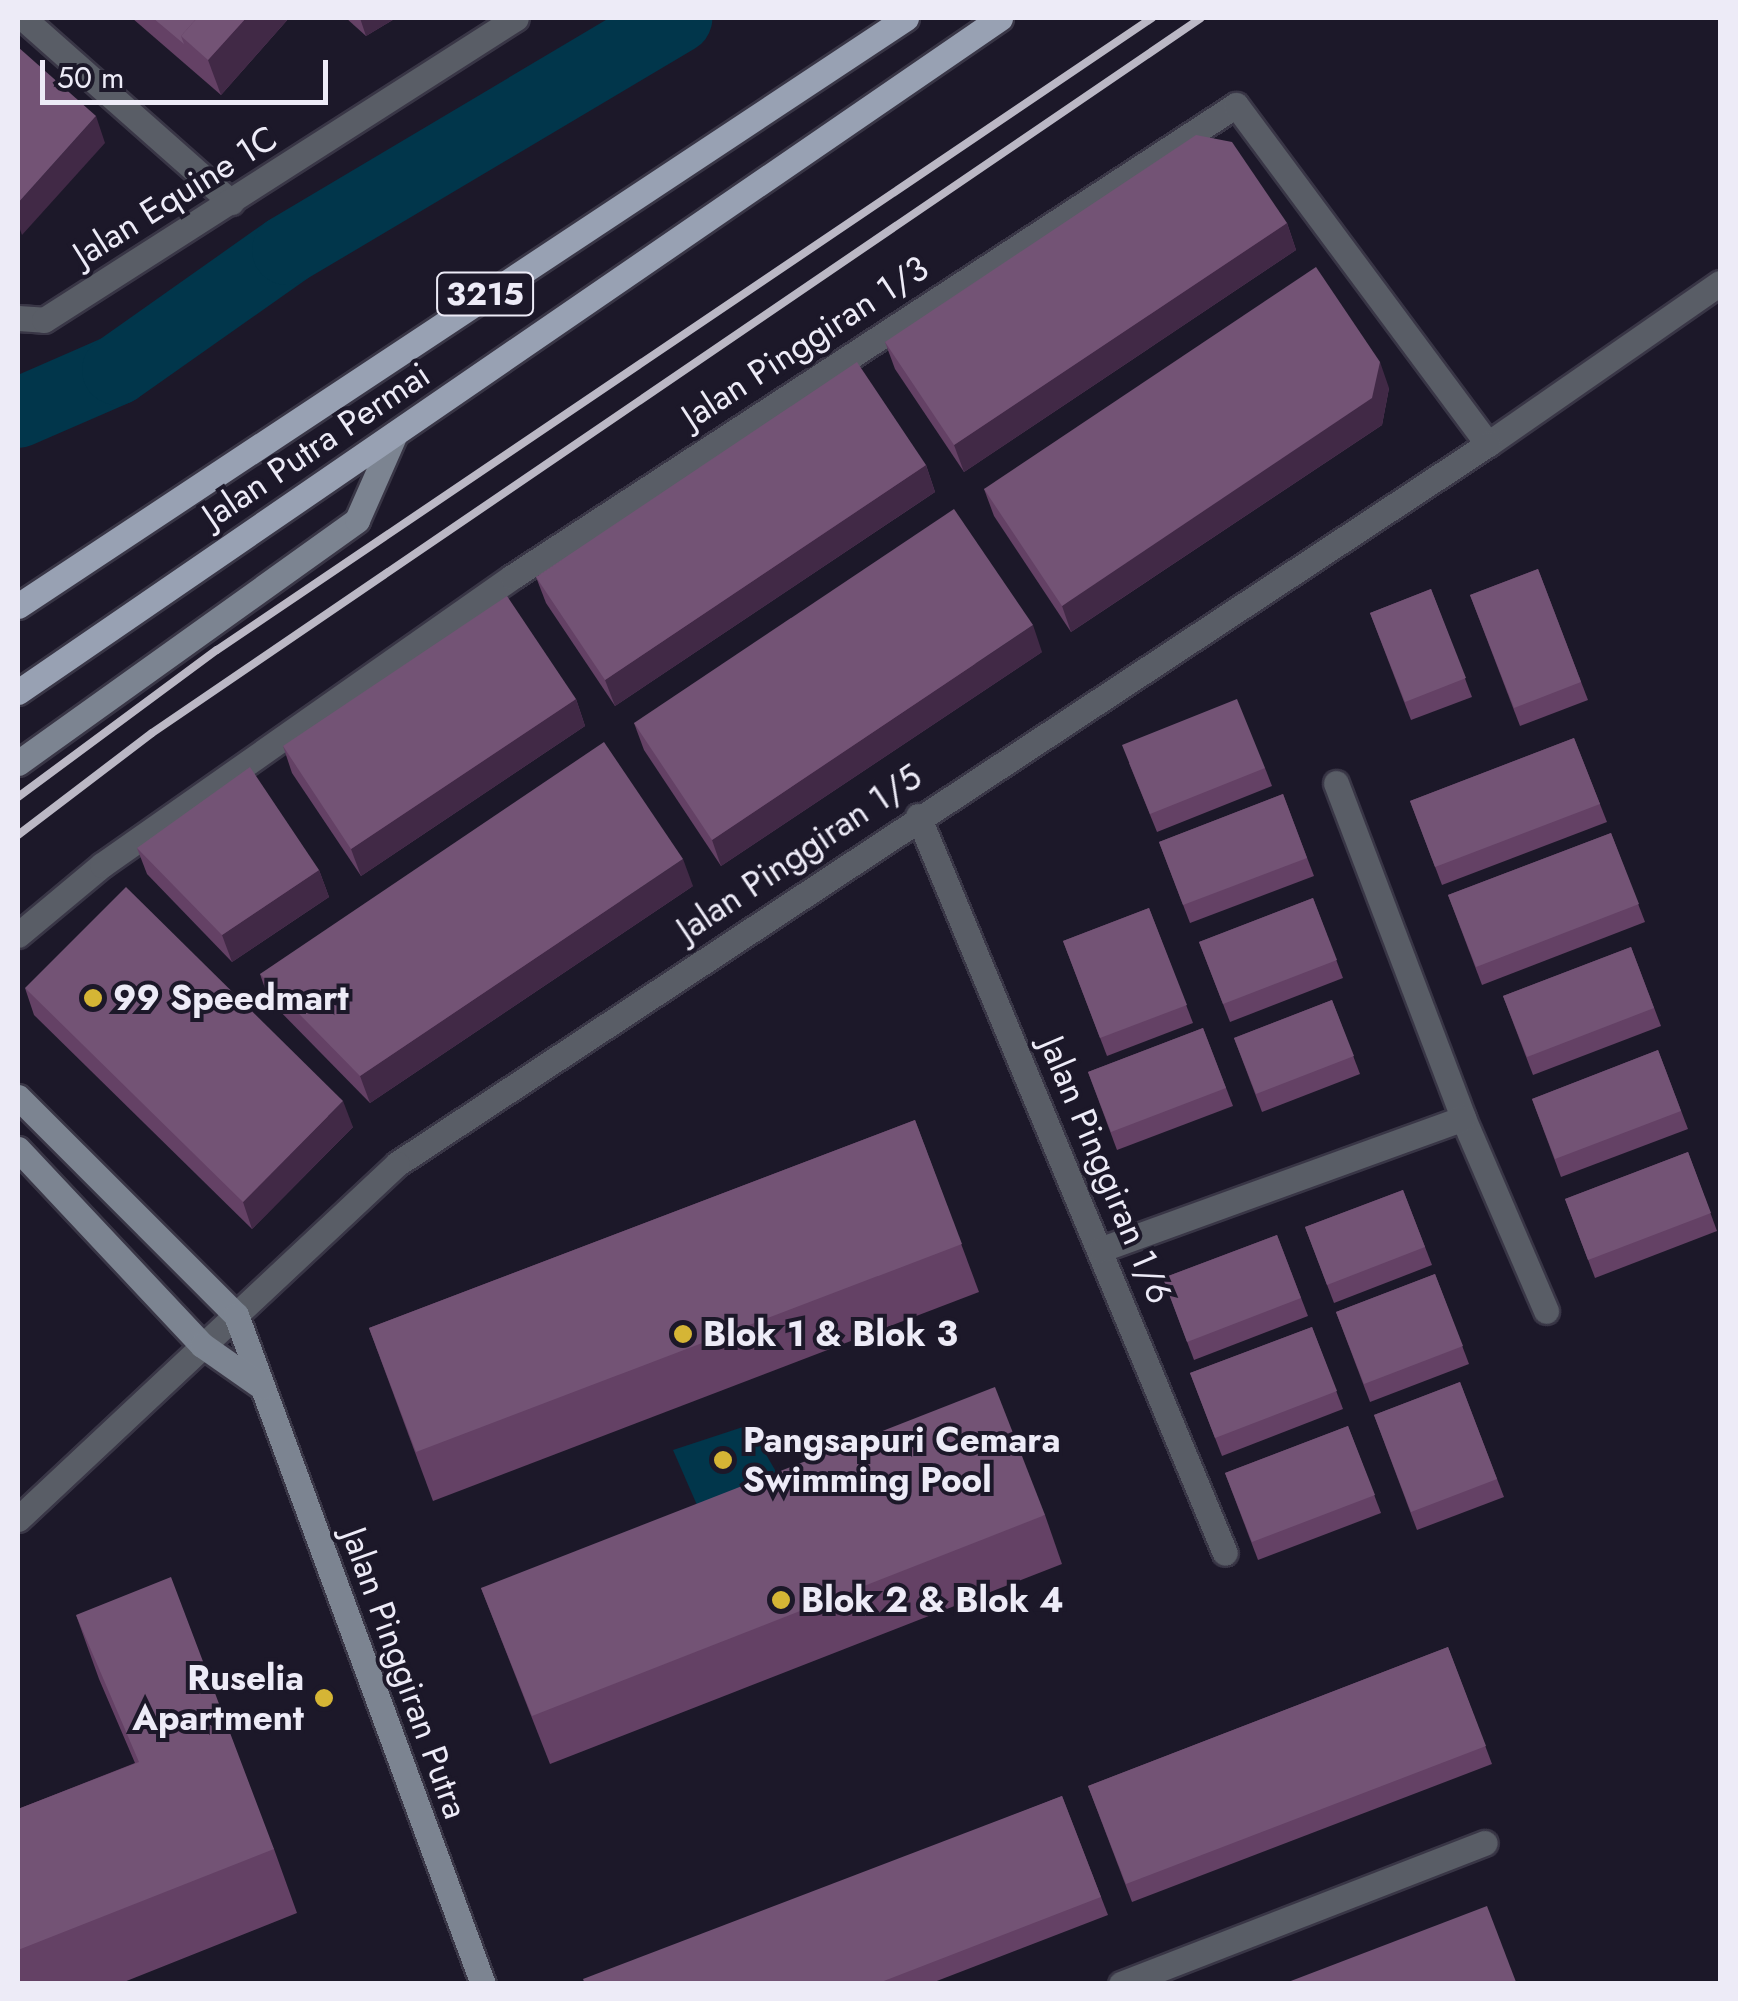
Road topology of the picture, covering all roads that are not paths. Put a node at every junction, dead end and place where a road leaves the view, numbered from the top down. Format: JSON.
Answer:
{"nodes":[{"id":1,"x":23,"y":18,"type":"edge"},
{"id":2,"x":516,"y":18,"type":"edge"},
{"id":3,"x":906,"y":18,"type":"edge"},
{"id":4,"x":1000,"y":18,"type":"edge"},
{"id":5,"x":231,"y":202,"type":"junction"},
{"id":6,"x":1720,"y":283,"type":"edge"},
{"id":7,"x":18,"y":318,"type":"edge"},
{"id":8,"x":394,"y":434,"type":"junction"},
{"id":9,"x":1488,"y":444,"type":"junction"},
{"id":10,"x":64,"y":571,"type":"junction"},
{"id":11,"x":18,"y":597,"type":"edge"},
{"id":12,"x":18,"y":606,"type":"edge"},
{"id":13,"x":18,"y":692,"type":"edge"},
{"id":14,"x":18,"y":763,"type":"edge"},
{"id":15,"x":1336,"y":784,"type":"dead end"},
{"id":16,"x":918,"y":816,"type":"junction"},
{"id":17,"x":18,"y":935,"type":"edge"},
{"id":18,"x":18,"y":1097,"type":"edge"},
{"id":19,"x":1463,"y":1118,"type":"junction"},
{"id":20,"x":18,"y":1149,"type":"edge"},
{"id":21,"x":1102,"y":1249,"type":"junction"},
{"id":22,"x":1546,"y":1312,"type":"dead end"},
{"id":23,"x":236,"y":1315,"type":"junction"},
{"id":24,"x":202,"y":1346,"type":"junction"},
{"id":25,"x":262,"y":1387,"type":"junction"},
{"id":26,"x":18,"y":1519,"type":"edge"},
{"id":27,"x":1225,"y":1553,"type":"dead end"},
{"id":28,"x":1484,"y":1842,"type":"dead end"},
{"id":29,"x":483,"y":1984,"type":"edge"},
{"id":30,"x":1121,"y":1984,"type":"edge"}],
"edges":[{"from":1,"to":5,"type":"street"},
{"from":2,"to":5,"type":"street","name":"Jalan Equine 1C"},
{"from":3,"to":10,"type":"main road","name":"Jalan Putra Permai","number":"3215"},
{"from":4,"to":8,"type":"main road","name":"Jalan Putra Permai","number":"3215"},
{"from":5,"to":7,"type":"street","name":"Jalan Equine 1C"},
{"from":6,"to":9,"type":"street"},
{"from":8,"to":13,"type":"main road","name":"Jalan Putra Permai","number":"3215"},
{"from":8,"to":14,"type":"street"},
{"from":9,"to":16,"type":"street","name":"Jalan Pinggiran 1/5"},
{"from":9,"to":17,"type":"street","name":"Jalan Pinggiran 1/3"},
{"from":10,"to":11,"type":"street"},
{"from":10,"to":12,"type":"main road","name":"Jalan Putra Permai","number":"3215"},
{"from":15,"to":19,"type":"street"},
{"from":16,"to":21,"type":"street","name":"Jalan Pinggiran 1/6"},
{"from":16,"to":23,"type":"street","name":"Jalan Pinggiran 1/5"},
{"from":18,"to":23,"type":"street","name":"Jalan Pinggiran Putra"},
{"from":19,"to":21,"type":"street"},
{"from":19,"to":22,"type":"street"},
{"from":20,"to":24,"type":"street"},
{"from":21,"to":27,"type":"street","name":"Jalan Pinggiran 1/6"},
{"from":23,"to":24,"type":"street","name":"Jalan Pinggiran 1/5"},
{"from":23,"to":25,"type":"street","name":"Jalan Pinggiran Putra"},
{"from":24,"to":25,"type":"street"},
{"from":24,"to":26,"type":"street","name":"Jalan Pinggiran 1/5"},
{"from":25,"to":29,"type":"street","name":"Jalan Pinggiran Putra"},
{"from":28,"to":30,"type":"street"}]}
